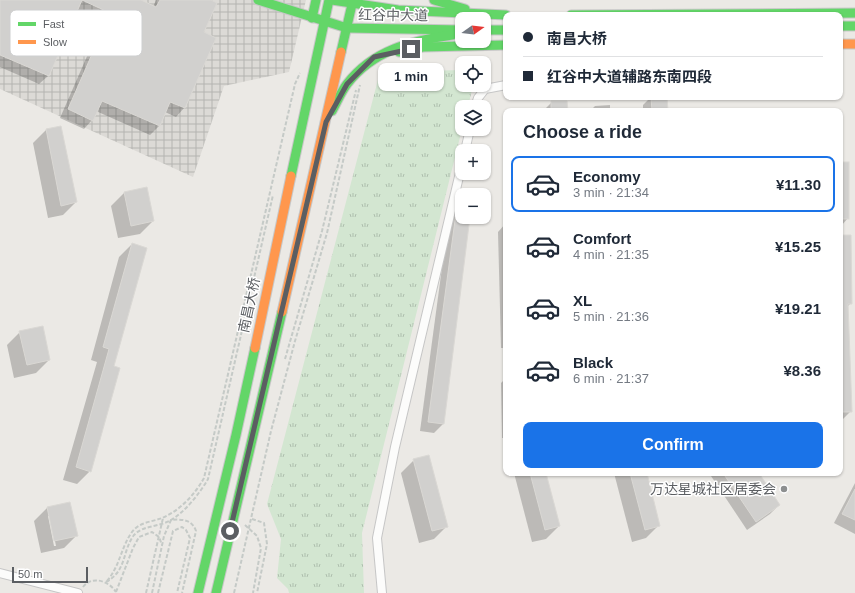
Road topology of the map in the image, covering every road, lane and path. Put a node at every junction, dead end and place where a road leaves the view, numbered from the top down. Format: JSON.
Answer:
{"nodes":[{"id":1,"x":258,"y":0,"type":"edge"},
{"id":2,"x":316,"y":0,"type":"edge"},
{"id":3,"x":329,"y":0,"type":"edge"},
{"id":4,"x":332,"y":0,"type":"edge"},
{"id":5,"x":434,"y":0,"type":"edge"},
{"id":6,"x":352,"y":2,"type":"edge"},
{"id":7,"x":844,"y":13,"type":"joint"},
{"id":8,"x":855,"y":13,"type":"edge"},
{"id":9,"x":503,"y":15,"type":"edge"},
{"id":10,"x":493,"y":16,"type":"junction"},
{"id":11,"x":312,"y":18,"type":"junction"},
{"id":12,"x":843,"y":20,"type":"edge"},
{"id":13,"x":324,"y":22,"type":"junction"},
{"id":14,"x":843,"y":26,"type":"edge"},
{"id":15,"x":855,"y":26,"type":"edge"},
{"id":16,"x":347,"y":28,"type":"junction"},
{"id":17,"x":455,"y":30,"type":"edge"},
{"id":18,"x":491,"y":30,"type":"edge"},
{"id":19,"x":503,"y":30,"type":"edge"},
{"id":20,"x":455,"y":34,"type":"edge"},
{"id":21,"x":843,"y":44,"type":"edge"},
{"id":22,"x":855,"y":44,"type":"edge"},
{"id":23,"x":503,"y":45,"type":"edge"},
{"id":24,"x":374,"y":57,"type":"junction"},
{"id":25,"x":364,"y":66,"type":"junction"},
{"id":26,"x":503,"y":85,"type":"edge"},
{"id":27,"x":299,"y":86,"type":"dead end"},
{"id":28,"x":477,"y":100,"type":"edge"},
{"id":29,"x":326,"y":122,"type":"junction"},
{"id":30,"x":283,"y":156,"type":"dead end"},
{"id":31,"x":279,"y":171,"type":"dead end"},
{"id":32,"x":458,"y":180,"type":"edge"},
{"id":33,"x":274,"y":194,"type":"dead end"},
{"id":34,"x":284,"y":361,"type":"dead end"},
{"id":35,"x":163,"y":518,"type":"junction"},
{"id":36,"x":252,"y":519,"type":"junction"},
{"id":37,"x":171,"y":520,"type":"junction"},
{"id":38,"x":162,"y":524,"type":"junction"},
{"id":39,"x":244,"y":524,"type":"dead end"},
{"id":40,"x":249,"y":529,"type":"junction"},
{"id":41,"x":159,"y":537,"type":"junction"},
{"id":42,"x":162,"y":545,"type":"junction"},
{"id":43,"x":0,"y":573,"type":"edge"},
{"id":44,"x":106,"y":582,"type":"junction"},
{"id":45,"x":80,"y":591,"type":"edge"},
{"id":46,"x":116,"y":592,"type":"edge"},
{"id":47,"x":146,"y":593,"type":"edge"},
{"id":48,"x":152,"y":593,"type":"edge"},
{"id":49,"x":158,"y":593,"type":"edge"},
{"id":50,"x":177,"y":593,"type":"edge"},
{"id":51,"x":182,"y":593,"type":"edge"},
{"id":52,"x":198,"y":593,"type":"edge"},
{"id":53,"x":216,"y":593,"type":"edge"},
{"id":54,"x":234,"y":593,"type":"edge"},
{"id":55,"x":253,"y":593,"type":"edge"},
{"id":56,"x":257,"y":593,"type":"edge"},
{"id":57,"x":382,"y":593,"type":"edge"}],
"edges":[{"from":1,"to":11,"type":"main road","name":"红谷中大道"},
{"from":2,"to":11,"type":"main road"},
{"from":3,"to":13,"type":"main road","name":"南昌大桥"},
{"from":4,"to":6,"type":"main road","name":"红谷中大道"},
{"from":5,"to":10,"type":"main road"},
{"from":6,"to":10,"type":"main road","name":"红谷中大道"},
{"from":6,"to":16,"type":"main road"},
{"from":7,"to":8,"type":"main road"},
{"from":7,"to":12,"type":"main road"},
{"from":9,"to":10,"type":"main road","name":"红谷中大道"},
{"from":11,"to":13,"type":"main road","name":"红谷中大道"},
{"from":13,"to":16,"type":"main road","name":"红谷中大道"},
{"from":13,"to":52,"type":"main road","name":"南昌大桥"},
{"from":14,"to":15,"type":"main road"},
{"from":16,"to":17,"type":"main road","name":"红谷中大道"},
{"from":16,"to":29,"type":"main road"},
{"from":18,"to":19,"type":"main road"},
{"from":20,"to":24,"type":"main road"},
{"from":21,"to":22,"type":"main road"},
{"from":23,"to":24,"type":"main road"},
{"from":24,"to":25,"type":"main road"},
{"from":25,"to":29,"type":"main road"},
{"from":25,"to":34,"type":"path"},
{"from":25,"to":36,"type":"path"},
{"from":26,"to":28,"type":"street"},
{"from":27,"to":35,"type":"path"},
{"from":29,"to":53,"type":"main road"},
{"from":30,"to":31,"type":"path"},
{"from":32,"to":57,"type":"street"},
{"from":33,"to":37,"type":"path"},
{"from":35,"to":38,"type":"path"},
{"from":35,"to":44,"type":"path"},
{"from":36,"to":40,"type":"path"},
{"from":36,"to":56,"type":"path"},
{"from":37,"to":38,"type":"path"},
{"from":37,"to":42,"type":"path"},
{"from":37,"to":51,"type":"path"},
{"from":38,"to":41,"type":"path"},
{"from":38,"to":44,"type":"path"},
{"from":39,"to":40,"type":"path"},
{"from":40,"to":54,"type":"path"},
{"from":40,"to":55,"type":"path"},
{"from":41,"to":42,"type":"path"},
{"from":41,"to":46,"type":"path"},
{"from":41,"to":47,"type":"path"},
{"from":42,"to":48,"type":"path"},
{"from":43,"to":45,"type":"street"},
{"from":44,"to":45,"type":"path"},
{"from":44,"to":46,"type":"path"},
{"from":49,"to":50,"type":"path"}]}
